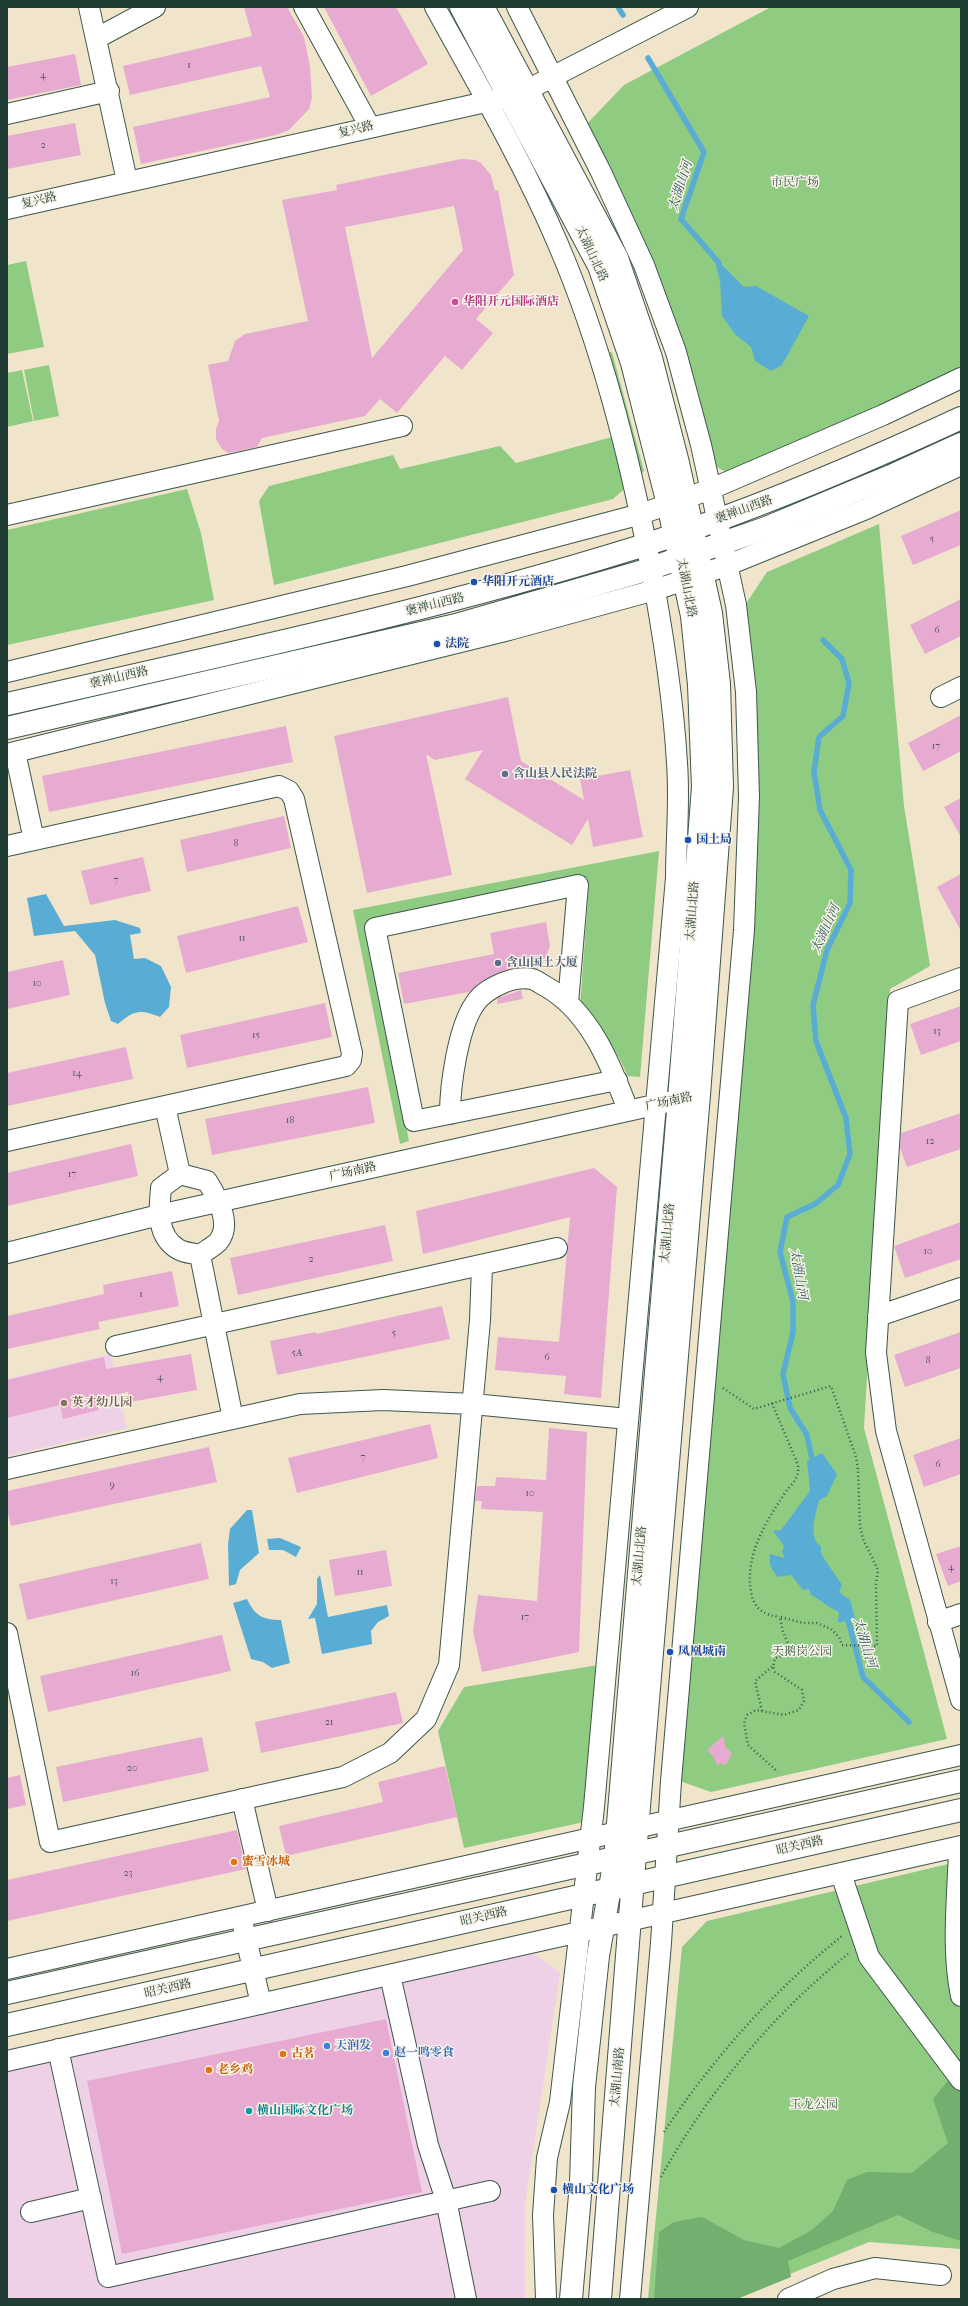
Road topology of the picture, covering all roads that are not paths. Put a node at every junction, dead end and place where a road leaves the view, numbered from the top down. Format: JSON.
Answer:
{"nodes":[{"id":1,"x":89,"y":7,"type":"edge"},
{"id":2,"x":155,"y":7,"type":"edge"},
{"id":3,"x":304,"y":7,"type":"edge"},
{"id":4,"x":435,"y":7,"type":"edge"},
{"id":5,"x":461,"y":7,"type":"edge"},
{"id":6,"x":483,"y":7,"type":"edge"},
{"id":7,"x":517,"y":7,"type":"edge"},
{"id":8,"x":688,"y":7,"type":"edge"},
{"id":9,"x":97,"y":38,"type":"junction"},
{"id":10,"x":553,"y":76,"type":"junction"},
{"id":11,"x":109,"y":91,"type":"junction"},
{"id":12,"x":518,"y":93,"type":"junction"},
{"id":13,"x":487,"y":101,"type":"junction"},
{"id":14,"x":7,"y":114,"type":"edge"},
{"id":15,"x":370,"y":127,"type":"junction"},
{"id":16,"x":127,"y":181,"type":"junction"},
{"id":17,"x":7,"y":209,"type":"edge"},
{"id":18,"x":961,"y":378,"type":"edge"},
{"id":19,"x":961,"y":418,"type":"edge"},
{"id":20,"x":402,"y":426,"type":"dead end"},
{"id":21,"x":961,"y":444,"type":"edge"},
{"id":22,"x":961,"y":466,"type":"edge"},
{"id":23,"x":711,"y":489,"type":"junction"},
{"id":24,"x":677,"y":501,"type":"junction"},
{"id":25,"x":640,"y":514,"type":"junction"},
{"id":26,"x":7,"y":515,"type":"edge"},
{"id":27,"x":717,"y":520,"type":"junction"},
{"id":28,"x":684,"y":531,"type":"junction"},
{"id":29,"x":723,"y":543,"type":"junction"},
{"id":30,"x":646,"y":544,"type":"junction"},
{"id":31,"x":689,"y":555,"type":"junction"},
{"id":32,"x":728,"y":566,"type":"junction"},
{"id":33,"x":651,"y":568,"type":"junction"},
{"id":34,"x":694,"y":577,"type":"junction"},
{"id":35,"x":655,"y":590,"type":"junction"},
{"id":36,"x":7,"y":672,"type":"edge"},
{"id":37,"x":961,"y":687,"type":"edge"},
{"id":38,"x":941,"y":697,"type":"dead end"},
{"id":39,"x":7,"y":704,"type":"edge"},
{"id":40,"x":7,"y":728,"type":"edge"},
{"id":41,"x":11,"y":753,"type":"edge"},
{"id":42,"x":34,"y":840,"type":"junction"},
{"id":43,"x":7,"y":846,"type":"edge"},
{"id":44,"x":961,"y":978,"type":"edge"},
{"id":45,"x":568,"y":1003,"type":"junction"},
{"id":46,"x":617,"y":1080,"type":"junction"},
{"id":47,"x":689,"y":1097,"type":"junction"},
{"id":48,"x":656,"y":1104,"type":"junction"},
{"id":49,"x":165,"y":1106,"type":"junction"},
{"id":50,"x":628,"y":1110,"type":"junction"},
{"id":51,"x":450,"y":1114,"type":"junction"},
{"id":52,"x":7,"y":1141,"type":"edge"},
{"id":53,"x":180,"y":1174,"type":"junction"},
{"id":54,"x":220,"y":1202,"type":"junction"},
{"id":55,"x":159,"y":1215,"type":"junction"},
{"id":56,"x":557,"y":1248,"type":"dead end"},
{"id":57,"x":7,"y":1253,"type":"edge"},
{"id":58,"x":200,"y":1255,"type":"junction"},
{"id":59,"x":482,"y":1266,"type":"junction"},
{"id":60,"x":961,"y":1288,"type":"edge"},
{"id":61,"x":878,"y":1316,"type":"junction"},
{"id":62,"x":214,"y":1324,"type":"junction"},
{"id":63,"x":116,"y":1346,"type":"dead end"},
{"id":64,"x":473,"y":1404,"type":"junction"},
{"id":65,"x":233,"y":1419,"type":"junction"},
{"id":66,"x":628,"y":1419,"type":"junction"},
{"id":67,"x":7,"y":1469,"type":"edge"},
{"id":68,"x":961,"y":1614,"type":"edge"},
{"id":69,"x":938,"y":1622,"type":"junction"},
{"id":70,"x":7,"y":1633,"type":"edge"},
{"id":71,"x":10,"y":1658,"type":"edge"},
{"id":72,"x":961,"y":1700,"type":"edge"},
{"id":73,"x":961,"y":1755,"type":"edge"},
{"id":74,"x":961,"y":1781,"type":"edge"},
{"id":75,"x":242,"y":1799,"type":"junction"},
{"id":76,"x":961,"y":1810,"type":"edge"},
{"id":77,"x":668,"y":1821,"type":"junction"},
{"id":78,"x":627,"y":1830,"type":"junction"},
{"id":79,"x":590,"y":1839,"type":"junction"},
{"id":80,"x":667,"y":1847,"type":"junction"},
{"id":81,"x":960,"y":1847,"type":"edge"},
{"id":82,"x":625,"y":1856,"type":"junction"},
{"id":83,"x":587,"y":1865,"type":"junction"},
{"id":84,"x":841,"y":1874,"type":"junction"},
{"id":85,"x":665,"y":1877,"type":"junction"},
{"id":86,"x":633,"y":1884,"type":"junction"},
{"id":87,"x":609,"y":1889,"type":"junction"},
{"id":88,"x":583,"y":1895,"type":"junction"},
{"id":89,"x":268,"y":1911,"type":"junction"},
{"id":90,"x":663,"y":1914,"type":"junction"},
{"id":91,"x":241,"y":1917,"type":"junction"},
{"id":92,"x":630,"y":1921,"type":"junction"},
{"id":93,"x":602,"y":1927,"type":"junction"},
{"id":94,"x":579,"y":1933,"type":"junction"},
{"id":95,"x":246,"y":1939,"type":"junction"},
{"id":96,"x":7,"y":1969,"type":"edge"},
{"id":97,"x":253,"y":1970,"type":"junction"},
{"id":98,"x":390,"y":1975,"type":"junction"},
{"id":99,"x":7,"y":1994,"type":"edge"},
{"id":100,"x":961,"y":1996,"type":"edge"},
{"id":101,"x":261,"y":2004,"type":"junction"},
{"id":102,"x":7,"y":2025,"type":"edge"},
{"id":103,"x":58,"y":2049,"type":"junction"},
{"id":104,"x":7,"y":2061,"type":"edge"},
{"id":105,"x":961,"y":2080,"type":"edge"},
{"id":106,"x":490,"y":2191,"type":"dead end"},
{"id":107,"x":91,"y":2198,"type":"junction"},
{"id":108,"x":446,"y":2200,"type":"junction"},
{"id":109,"x":31,"y":2212,"type":"dead end"},
{"id":110,"x":941,"y":2275,"type":"dead end"},
{"id":111,"x":466,"y":2299,"type":"edge"},
{"id":112,"x":546,"y":2299,"type":"edge"},
{"id":113,"x":571,"y":2299,"type":"edge"},
{"id":114,"x":600,"y":2299,"type":"edge"},
{"id":115,"x":630,"y":2299,"type":"edge"},
{"id":116,"x":788,"y":2299,"type":"edge"}],
"edges":[{"from":1,"to":9,"type":"street"},
{"from":2,"to":9,"type":"street"},
{"from":3,"to":15,"type":"street"},
{"from":4,"to":13,"type":"street"},
{"from":5,"to":12,"type":"main road","name":"太湖山北路"},
{"from":6,"to":12,"type":"main road","name":"太湖山北路"},
{"from":7,"to":10,"type":"street"},
{"from":8,"to":10,"type":"street","name":"复兴路"},
{"from":9,"to":11,"type":"street"},
{"from":10,"to":12,"type":"street","name":"复兴路"},
{"from":10,"to":23,"type":"street"},
{"from":11,"to":14,"type":"street"},
{"from":11,"to":16,"type":"street"},
{"from":12,"to":13,"type":"street","name":"复兴路"},
{"from":12,"to":24,"type":"main road","name":"太湖山北路"},
{"from":13,"to":15,"type":"street","name":"复兴路"},
{"from":13,"to":25,"type":"street"},
{"from":15,"to":16,"type":"street","name":"复兴路"},
{"from":16,"to":17,"type":"street","name":"复兴路"},
{"from":18,"to":23,"type":"street"},
{"from":19,"to":27,"type":"main road","name":"褒禅山西路"},
{"from":20,"to":26,"type":"street"},
{"from":21,"to":29,"type":"main road","name":"褒禅山西路"},
{"from":22,"to":32,"type":"street"},
{"from":23,"to":24,"type":"street"},
{"from":23,"to":27,"type":"street"},
{"from":24,"to":25,"type":"street"},
{"from":24,"to":28,"type":"main road","name":"太湖山北路"},
{"from":25,"to":30,"type":"street"},
{"from":25,"to":36,"type":"street"},
{"from":27,"to":28,"type":"main road","name":"褒禅山西路"},
{"from":27,"to":29,"type":"street"},
{"from":28,"to":30,"type":"main road","name":"褒禅山西路"},
{"from":28,"to":31,"type":"main road","name":"太湖山北路"},
{"from":29,"to":31,"type":"main road","name":"褒禅山西路"},
{"from":29,"to":32,"type":"street"},
{"from":30,"to":33,"type":"street"},
{"from":30,"to":39,"type":"main road","name":"褒禅山西路"},
{"from":31,"to":33,"type":"main road","name":"褒禅山西路"},
{"from":31,"to":34,"type":"main road","name":"太湖山北路"},
{"from":32,"to":34,"type":"street"},
{"from":32,"to":77,"type":"street"},
{"from":33,"to":35,"type":"street"},
{"from":33,"to":40,"type":"main road","name":"褒禅山西路"},
{"from":34,"to":35,"type":"street"},
{"from":34,"to":47,"type":"main road","name":"太湖山北路"},
{"from":35,"to":41,"type":"street"},
{"from":35,"to":48,"type":"street"},
{"from":37,"to":38,"type":"street"},
{"from":41,"to":42,"type":"street"},
{"from":42,"to":43,"type":"street"},
{"from":42,"to":49,"type":"street"},
{"from":44,"to":61,"type":"street"},
{"from":45,"to":46,"type":"street"},
{"from":45,"to":51,"type":"street"},
{"from":45,"to":51,"type":"street"},
{"from":46,"to":50,"type":"street"},
{"from":46,"to":51,"type":"street"},
{"from":47,"to":48,"type":"street","name":"广场南路"},
{"from":47,"to":78,"type":"main road","name":"太湖山北路"},
{"from":48,"to":50,"type":"street","name":"广场南路"},
{"from":48,"to":66,"type":"street"},
{"from":49,"to":52,"type":"street"},
{"from":49,"to":53,"type":"street"},
{"from":50,"to":54,"type":"street","name":"广场南路"},
{"from":53,"to":54,"type":"street"},
{"from":53,"to":55,"type":"street"},
{"from":54,"to":55,"type":"street","name":"广场南路"},
{"from":54,"to":58,"type":"street"},
{"from":55,"to":57,"type":"street","name":"广场南路"},
{"from":55,"to":58,"type":"street"},
{"from":56,"to":59,"type":"street"},
{"from":58,"to":62,"type":"street"},
{"from":59,"to":62,"type":"street"},
{"from":59,"to":64,"type":"street"},
{"from":60,"to":61,"type":"street"},
{"from":61,"to":69,"type":"street"},
{"from":62,"to":63,"type":"street"},
{"from":62,"to":65,"type":"street"},
{"from":64,"to":65,"type":"street"},
{"from":64,"to":66,"type":"street"},
{"from":64,"to":75,"type":"street"},
{"from":65,"to":67,"type":"street"},
{"from":66,"to":79,"type":"street"},
{"from":68,"to":69,"type":"street"},
{"from":69,"to":72,"type":"street"},
{"from":70,"to":71,"type":"street"},
{"from":71,"to":75,"type":"street"},
{"from":73,"to":77,"type":"street"},
{"from":74,"to":80,"type":"main road"},
{"from":75,"to":89,"type":"street"},
{"from":76,"to":85,"type":"main road","name":"昭关西路"},
{"from":77,"to":78,"type":"street"},
{"from":77,"to":80,"type":"street"},
{"from":78,"to":79,"type":"street"},
{"from":78,"to":82,"type":"main road","name":"太湖山北路"},
{"from":79,"to":83,"type":"street"},
{"from":79,"to":89,"type":"street"},
{"from":80,"to":82,"type":"main road"},
{"from":80,"to":85,"type":"street"},
{"from":81,"to":84,"type":"street"},
{"from":81,"to":100,"type":"street"},
{"from":82,"to":83,"type":"main road"},
{"from":82,"to":86,"type":"main road","name":"太湖山南路"},
{"from":82,"to":87,"type":"main road"},
{"from":83,"to":88,"type":"street"},
{"from":83,"to":95,"type":"main road"},
{"from":84,"to":90,"type":"street"},
{"from":84,"to":105,"type":"street"},
{"from":85,"to":86,"type":"main road","name":"昭关西路"},
{"from":85,"to":90,"type":"street"},
{"from":86,"to":87,"type":"main road","name":"昭关西路"},
{"from":86,"to":92,"type":"main road","name":"太湖山南路"},
{"from":87,"to":88,"type":"main road","name":"昭关西路"},
{"from":87,"to":93,"type":"main road"},
{"from":88,"to":94,"type":"street"},
{"from":88,"to":97,"type":"main road","name":"昭关西路"},
{"from":89,"to":91,"type":"street"},
{"from":90,"to":92,"type":"street"},
{"from":90,"to":115,"type":"street"},
{"from":91,"to":95,"type":"street"},
{"from":91,"to":96,"type":"street"},
{"from":92,"to":93,"type":"street"},
{"from":92,"to":114,"type":"main road","name":"太湖山南路"},
{"from":93,"to":94,"type":"street"},
{"from":93,"to":113,"type":"main road"},
{"from":94,"to":98,"type":"street"},
{"from":94,"to":112,"type":"street"},
{"from":95,"to":97,"type":"street"},
{"from":95,"to":99,"type":"main road"},
{"from":97,"to":101,"type":"street"},
{"from":97,"to":102,"type":"main road","name":"昭关西路"},
{"from":98,"to":101,"type":"street"},
{"from":98,"to":108,"type":"street"},
{"from":101,"to":103,"type":"street"},
{"from":103,"to":104,"type":"street"},
{"from":103,"to":107,"type":"street"},
{"from":106,"to":108,"type":"street"},
{"from":107,"to":108,"type":"street"},
{"from":107,"to":109,"type":"street"},
{"from":108,"to":111,"type":"street"},
{"from":110,"to":116,"type":"street"}]}
